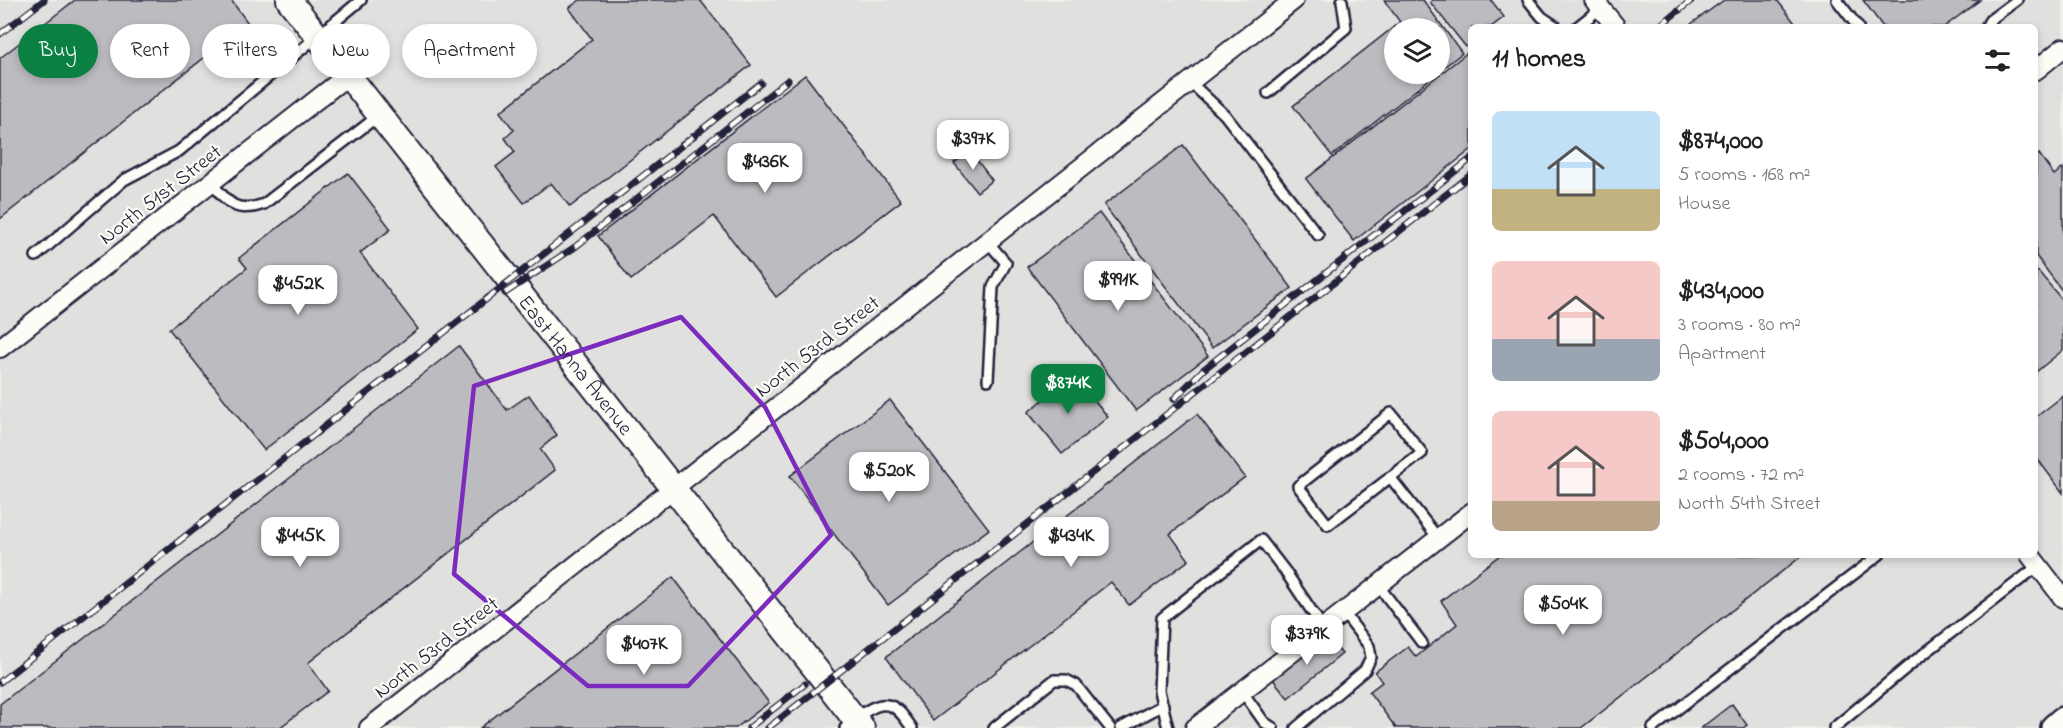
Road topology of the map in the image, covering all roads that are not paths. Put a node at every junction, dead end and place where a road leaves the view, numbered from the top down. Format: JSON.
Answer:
{"nodes":[{"id":1,"x":289,"y":0,"type":"edge"},
{"id":2,"x":362,"y":0,"type":"edge"},
{"id":3,"x":1294,"y":0,"type":"edge"},
{"id":4,"x":1342,"y":0,"type":"edge"},
{"id":5,"x":1528,"y":0,"type":"edge"},
{"id":6,"x":1838,"y":0,"type":"edge"},
{"id":7,"x":2017,"y":0,"type":"edge"},
{"id":8,"x":1598,"y":4,"type":"edge"},
{"id":9,"x":333,"y":24,"type":"edge"},
{"id":10,"x":1552,"y":24,"type":"edge"},
{"id":11,"x":1580,"y":24,"type":"edge"},
{"id":12,"x":1614,"y":24,"type":"edge"},
{"id":13,"x":1856,"y":24,"type":"edge"},
{"id":14,"x":1988,"y":24,"type":"edge"},
{"id":15,"x":311,"y":27,"type":"edge"},
{"id":16,"x":311,"y":42,"type":"edge"},
{"id":17,"x":2063,"y":48,"type":"edge"},
{"id":18,"x":2038,"y":68,"type":"edge"},
{"id":19,"x":344,"y":78,"type":"edge"},
{"id":20,"x":350,"y":78,"type":"edge"},
{"id":21,"x":1190,"y":82,"type":"junction"},
{"id":22,"x":1268,"y":93,"type":"dead end"},
{"id":23,"x":380,"y":115,"type":"junction"},
{"id":24,"x":212,"y":182,"type":"junction"},
{"id":25,"x":1318,"y":234,"type":"dead end"},
{"id":26,"x":987,"y":241,"type":"junction"},
{"id":27,"x":36,"y":256,"type":"dead end"},
{"id":28,"x":0,"y":348,"type":"edge"},
{"id":29,"x":988,"y":380,"type":"dead end"},
{"id":30,"x":1390,"y":477,"type":"junction"},
{"id":31,"x":673,"y":488,"type":"junction"},
{"id":32,"x":1468,"y":515,"type":"edge"},
{"id":33,"x":1438,"y":538,"type":"junction"},
{"id":34,"x":1875,"y":558,"type":"edge"},
{"id":35,"x":2034,"y":560,"type":"edge"},
{"id":36,"x":1378,"y":585,"type":"junction"},
{"id":37,"x":2059,"y":587,"type":"edge"},
{"id":38,"x":1343,"y":612,"type":"junction"},
{"id":39,"x":1323,"y":628,"type":"junction"},
{"id":40,"x":1422,"y":643,"type":"dead end"},
{"id":41,"x":1242,"y":691,"type":"junction"},
{"id":42,"x":1162,"y":705,"type":"junction"},
{"id":43,"x":2063,"y":721,"type":"edge"},
{"id":44,"x":854,"y":725,"type":"edge"},
{"id":45,"x":369,"y":728,"type":"edge"},
{"id":46,"x":912,"y":728,"type":"edge"},
{"id":47,"x":994,"y":728,"type":"edge"},
{"id":48,"x":1110,"y":728,"type":"edge"},
{"id":49,"x":1121,"y":728,"type":"edge"},
{"id":50,"x":1168,"y":728,"type":"edge"},
{"id":51,"x":1195,"y":728,"type":"edge"},
{"id":52,"x":1273,"y":728,"type":"edge"},
{"id":53,"x":1296,"y":728,"type":"edge"},
{"id":54,"x":1653,"y":728,"type":"edge"},
{"id":55,"x":1834,"y":728,"type":"edge"},
{"id":56,"x":2055,"y":728,"type":"edge"}],
"edges":[{"from":1,"to":15,"type":"street","name":"East Hanna Avenue"},
{"from":2,"to":9,"type":"lane"},
{"from":3,"to":21,"type":"street","name":"North 53rd Street"},
{"from":4,"to":22,"type":"lane"},
{"from":5,"to":10,"type":"lane"},
{"from":6,"to":13,"type":"lane"},
{"from":7,"to":14,"type":"lane"},
{"from":8,"to":11,"type":"lane"},
{"from":8,"to":12,"type":"street"},
{"from":16,"to":27,"type":"lane"},
{"from":17,"to":18,"type":"street"},
{"from":19,"to":24,"type":"street","name":"North 51st Street"},
{"from":20,"to":23,"type":"street","name":"East Hanna Avenue"},
{"from":21,"to":25,"type":"lane"},
{"from":21,"to":26,"type":"street","name":"North 53rd Street"},
{"from":23,"to":24,"type":"lane"},
{"from":23,"to":31,"type":"street","name":"East Hanna Avenue"},
{"from":24,"to":28,"type":"street","name":"North 51st Street"},
{"from":26,"to":29,"type":"lane"},
{"from":26,"to":31,"type":"street","name":"North 53rd Street"},
{"from":30,"to":30,"type":"lane"},
{"from":30,"to":33,"type":"lane"},
{"from":31,"to":44,"type":"street","name":"East Hanna Avenue"},
{"from":31,"to":45,"type":"street","name":"North 53rd Street"},
{"from":32,"to":33,"type":"street"},
{"from":33,"to":36,"type":"street"},
{"from":34,"to":54,"type":"lane"},
{"from":35,"to":37,"type":"street"},
{"from":35,"to":55,"type":"lane"},
{"from":36,"to":38,"type":"street"},
{"from":36,"to":40,"type":"lane"},
{"from":38,"to":39,"type":"street"},
{"from":38,"to":53,"type":"lane"},
{"from":39,"to":41,"type":"street"},
{"from":39,"to":42,"type":"lane"},
{"from":41,"to":51,"type":"street"},
{"from":41,"to":52,"type":"lane"},
{"from":42,"to":49,"type":"lane"},
{"from":42,"to":50,"type":"lane"},
{"from":43,"to":56,"type":"main road"},
{"from":44,"to":46,"type":"lane"},
{"from":47,"to":48,"type":"lane"}]}
